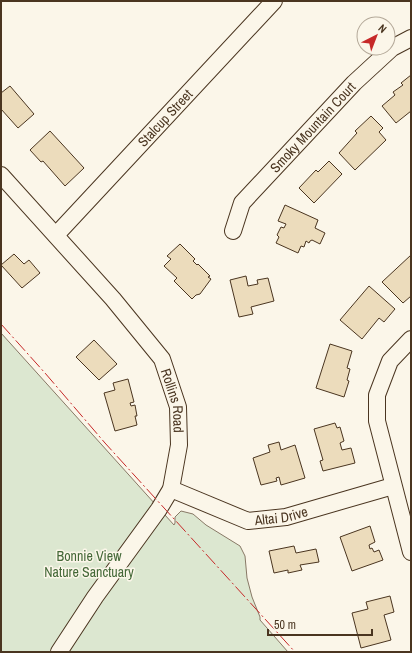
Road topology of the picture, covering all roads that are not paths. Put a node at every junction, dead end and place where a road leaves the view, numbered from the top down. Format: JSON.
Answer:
{"nodes":[{"id":1,"x":274,"y":1,"type":"edge"},
{"id":2,"x":411,"y":38,"type":"edge"},
{"id":3,"x":1,"y":175,"type":"edge"},
{"id":4,"x":233,"y":231,"type":"dead end"},
{"id":5,"x":56,"y":235,"type":"junction"},
{"id":6,"x":411,"y":339,"type":"edge"},
{"id":7,"x":393,"y":486,"type":"junction"},
{"id":8,"x":171,"y":489,"type":"junction"},
{"id":9,"x":411,"y":552,"type":"edge"},
{"id":10,"x":59,"y":652,"type":"edge"}],
"edges":[{"from":1,"to":5,"type":"street","name":"Stalcup Street"},
{"from":2,"to":4,"type":"street","name":"Smoky Mountain Court"},
{"from":3,"to":5,"type":"street","name":"Rollins Road"},
{"from":5,"to":8,"type":"street","name":"Rollins Road"},
{"from":6,"to":7,"type":"street"},
{"from":7,"to":8,"type":"street","name":"Altai Drive"},
{"from":7,"to":9,"type":"street"},
{"from":8,"to":10,"type":"street","name":"Rollins Road"}]}
